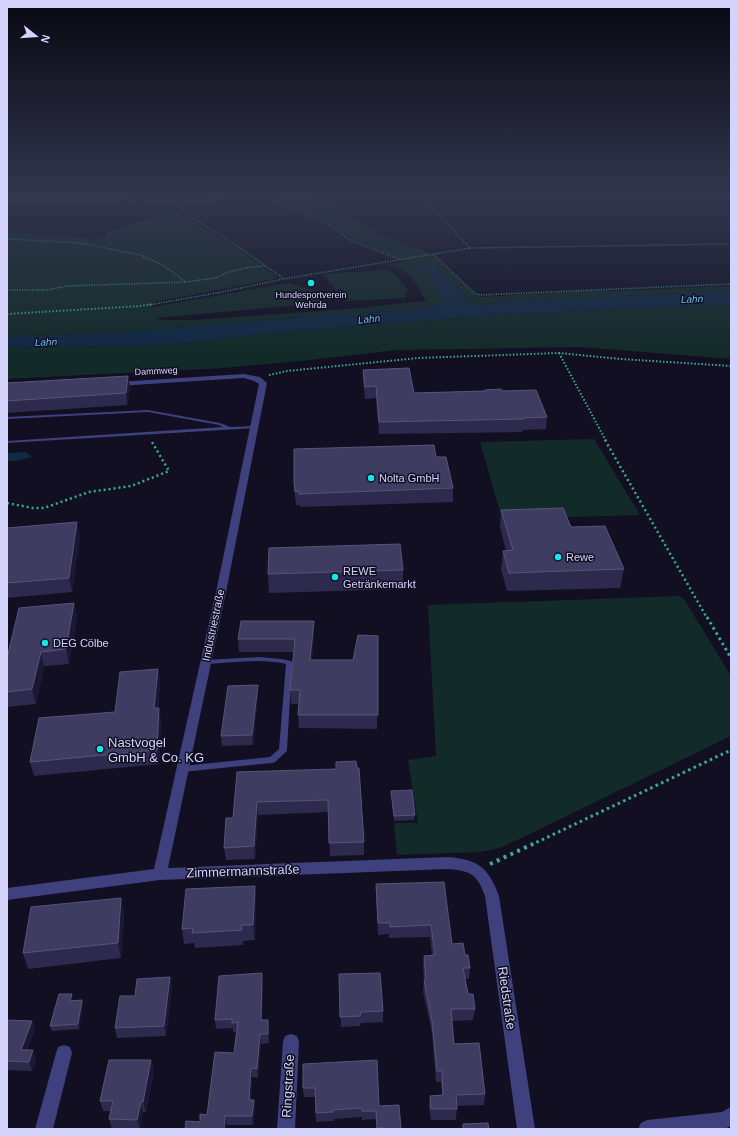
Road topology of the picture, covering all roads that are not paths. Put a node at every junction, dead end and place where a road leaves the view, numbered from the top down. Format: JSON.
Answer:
{"nodes":[{"id":1,"x":257,"y":379,"type":"joint"},
{"id":2,"x":110,"y":384,"type":"edge"},
{"id":3,"x":7,"y":418,"type":"edge"},
{"id":4,"x":255,"y":427,"type":"junction"},
{"id":5,"x":229,"y":428,"type":"junction"},
{"id":6,"x":7,"y":442,"type":"edge"},
{"id":7,"x":206,"y":662,"type":"junction"},
{"id":8,"x":182,"y":769,"type":"junction"},
{"id":9,"x":478,"y":870,"type":"joint"},
{"id":10,"x":160,"y":874,"type":"junction"},
{"id":11,"x":7,"y":894,"type":"edge"},
{"id":12,"x":291,"y":1042,"type":"dead end"},
{"id":13,"x":64,"y":1053,"type":"dead end"},
{"id":14,"x":731,"y":1116,"type":"edge"},
{"id":15,"x":44,"y":1129,"type":"edge"},
{"id":16,"x":286,"y":1129,"type":"edge"},
{"id":17,"x":526,"y":1129,"type":"edge"},
{"id":18,"x":647,"y":1129,"type":"edge"}],
"edges":[{"from":1,"to":2,"type":"street","name":"Dammweg"},
{"from":1,"to":4,"type":"street","name":"Industriestraße"},
{"from":3,"to":5,"type":"lane"},
{"from":4,"to":5,"type":"lane"},
{"from":4,"to":7,"type":"street","name":"Industriestraße"},
{"from":5,"to":6,"type":"lane"},
{"from":7,"to":8,"type":"street","name":"Industriestraße"},
{"from":7,"to":8,"type":"lane"},
{"from":8,"to":10,"type":"street","name":"Industriestraße"},
{"from":9,"to":10,"type":"street","name":"Zimmermannstraße"},
{"from":9,"to":17,"type":"street","name":"Riedstraße"},
{"from":10,"to":11,"type":"street","name":"Zimmermannstraße"},
{"from":12,"to":16,"type":"street","name":"Ringstraße"},
{"from":13,"to":15,"type":"street"},
{"from":14,"to":18,"type":"street"}]}
